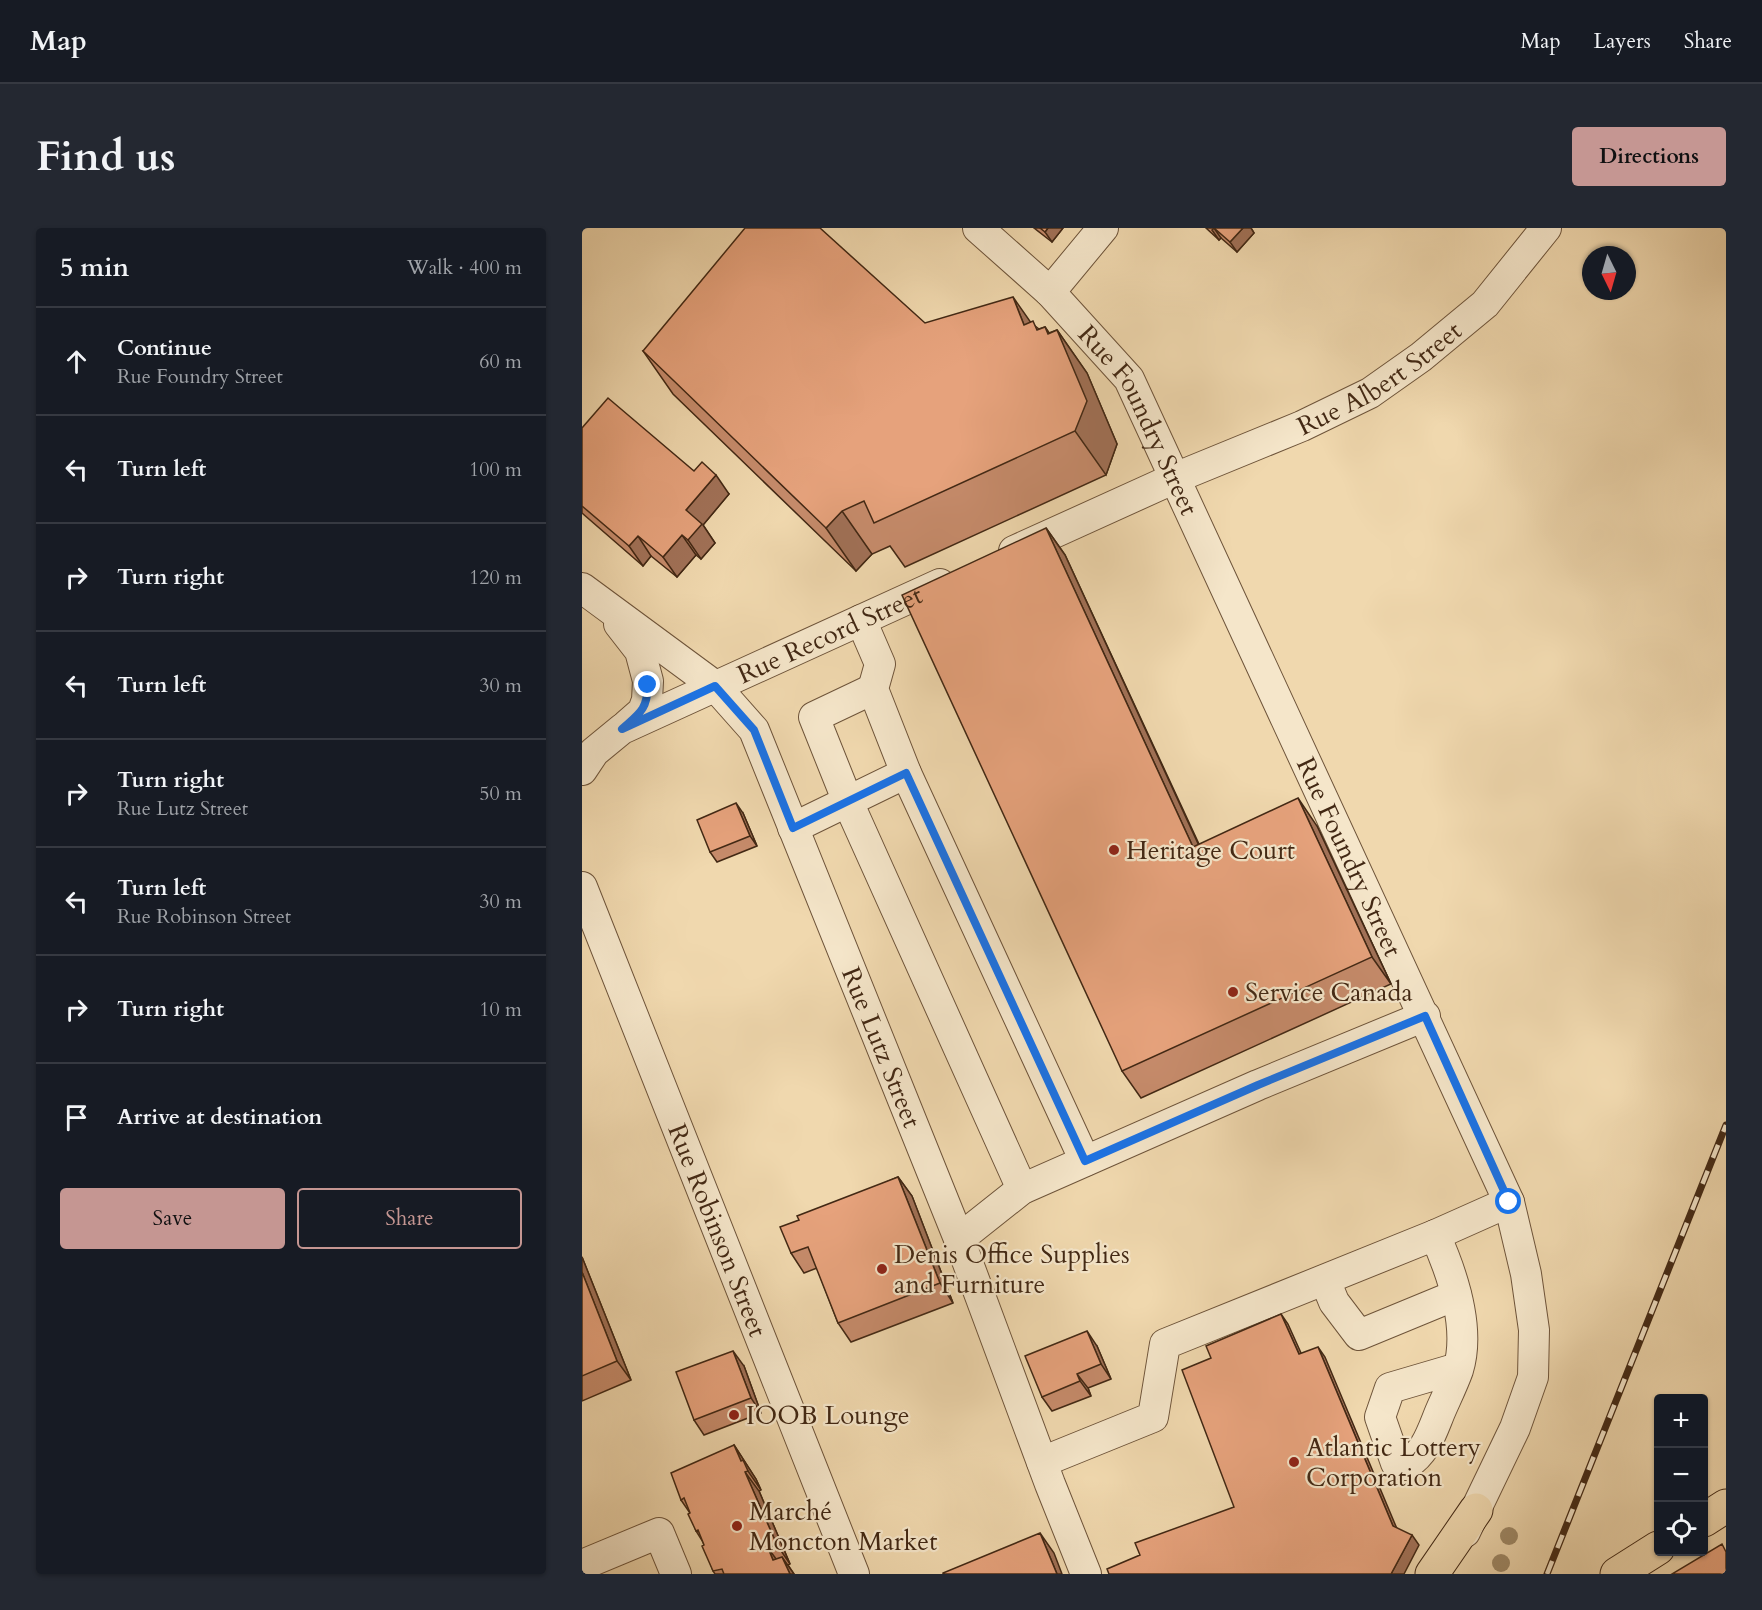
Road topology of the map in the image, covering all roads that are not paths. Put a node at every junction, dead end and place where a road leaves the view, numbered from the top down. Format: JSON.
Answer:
{"nodes":[{"id":1,"x":978,"y":228,"type":"edge"},
{"id":2,"x":1103,"y":228,"type":"edge"},
{"id":3,"x":1546,"y":228,"type":"edge"},
{"id":4,"x":1050,"y":292,"type":"junction"},
{"id":5,"x":1175,"y":478,"type":"junction"},
{"id":6,"x":592,"y":596,"type":"edge"},
{"id":7,"x":861,"y":620,"type":"junction"},
{"id":8,"x":715,"y":686,"type":"junction"},
{"id":9,"x":873,"y":689,"type":"junction"},
{"id":10,"x":622,"y":729,"type":"junction"},
{"id":11,"x":582,"y":770,"type":"edge"},
{"id":12,"x":906,"y":773,"type":"junction"},
{"id":13,"x":848,"y":802,"type":"junction"},
{"id":14,"x":793,"y":828,"type":"junction"},
{"id":15,"x":582,"y":887,"type":"edge"},
{"id":16,"x":1425,"y":1016,"type":"junction"},
{"id":17,"x":1085,"y":1161,"type":"junction"},
{"id":18,"x":1022,"y":1189,"type":"junction"},
{"id":19,"x":1509,"y":1202,"type":"junction"},
{"id":20,"x":1435,"y":1235,"type":"junction"},
{"id":21,"x":959,"y":1239,"type":"junction"},
{"id":22,"x":1325,"y":1280,"type":"junction"},
{"id":23,"x":1456,"y":1295,"type":"junction"},
{"id":24,"x":1458,"y":1368,"type":"dead end"},
{"id":25,"x":1042,"y":1462,"type":"junction"},
{"id":26,"x":1726,"y":1506,"type":"edge"},
{"id":27,"x":1476,"y":1510,"type":"junction"},
{"id":28,"x":1708,"y":1517,"type":"edge"},
{"id":29,"x":1654,"y":1551,"type":"edge"},
{"id":30,"x":582,"y":1565,"type":"edge"},
{"id":31,"x":676,"y":1574,"type":"edge"},
{"id":32,"x":854,"y":1574,"type":"edge"},
{"id":33,"x":1086,"y":1574,"type":"edge"},
{"id":34,"x":1432,"y":1574,"type":"edge"},
{"id":35,"x":1445,"y":1574,"type":"edge"},
{"id":36,"x":1617,"y":1574,"type":"edge"}],
"edges":[{"from":1,"to":4,"type":"street","name":"Rue Foundry Street"},
{"from":2,"to":4,"type":"street"},
{"from":3,"to":5,"type":"street","name":"Rue Albert Street"},
{"from":4,"to":5,"type":"street","name":"Rue Foundry Street"},
{"from":5,"to":7,"type":"street","name":"Rue Record Street"},
{"from":5,"to":16,"type":"street","name":"Rue Foundry Street"},
{"from":6,"to":8,"type":"street","name":"Rue Lutz Street"},
{"from":6,"to":10,"type":"street"},
{"from":7,"to":8,"type":"street","name":"Rue Record Street"},
{"from":7,"to":9,"type":"street"},
{"from":8,"to":10,"type":"street"},
{"from":8,"to":14,"type":"street","name":"Rue Lutz Street"},
{"from":9,"to":12,"type":"street"},
{"from":9,"to":13,"type":"street"},
{"from":10,"to":11,"type":"street"},
{"from":12,"to":13,"type":"street"},
{"from":12,"to":17,"type":"street"},
{"from":13,"to":14,"type":"street"},
{"from":13,"to":18,"type":"street"},
{"from":14,"to":21,"type":"street","name":"Rue Lutz Street"},
{"from":15,"to":32,"type":"street","name":"Rue Robinson Street"},
{"from":16,"to":17,"type":"street"},
{"from":16,"to":19,"type":"street","name":"Rue Foundry Street"},
{"from":17,"to":18,"type":"street"},
{"from":18,"to":21,"type":"street"},
{"from":19,"to":20,"type":"street"},
{"from":19,"to":27,"type":"street","name":"Rue Foundry Street"},
{"from":20,"to":22,"type":"street"},
{"from":20,"to":23,"type":"street"},
{"from":21,"to":25,"type":"street","name":"Rue Lutz Street"},
{"from":22,"to":23,"type":"street"},
{"from":22,"to":25,"type":"street"},
{"from":23,"to":24,"type":"street"},
{"from":25,"to":33,"type":"street","name":"Rue Lutz Street"},
{"from":26,"to":28,"type":"main road"},
{"from":27,"to":34,"type":"main road"},
{"from":27,"to":35,"type":"street","name":"Rue Foundry Street"},
{"from":29,"to":36,"type":"main road"},
{"from":30,"to":31,"type":"street"}]}
